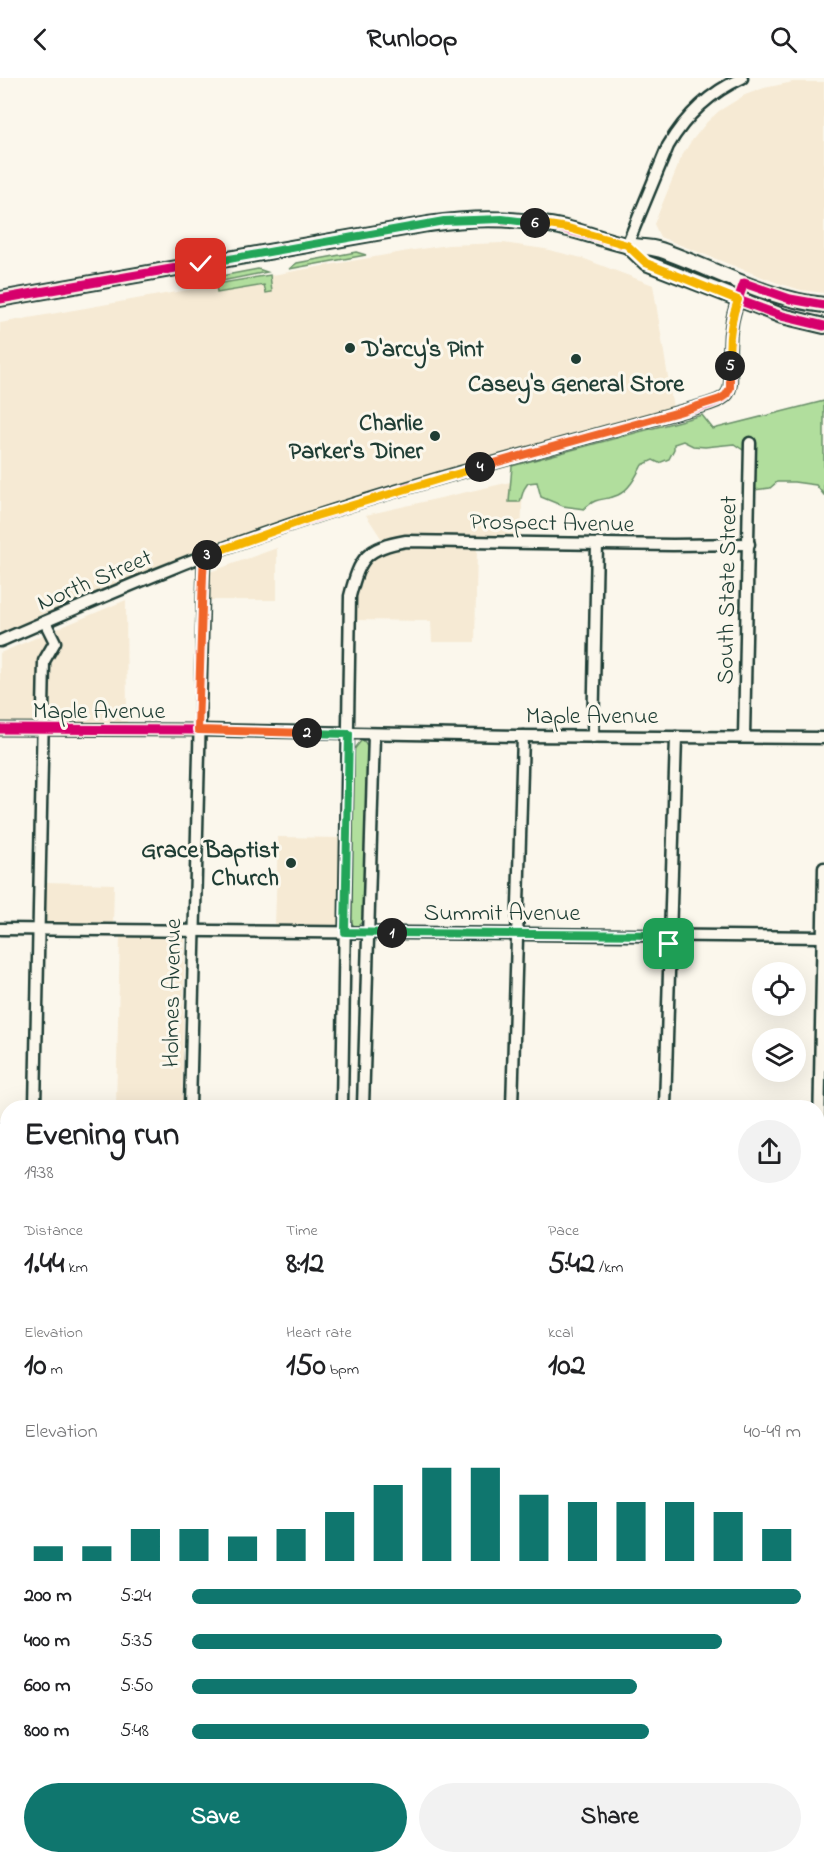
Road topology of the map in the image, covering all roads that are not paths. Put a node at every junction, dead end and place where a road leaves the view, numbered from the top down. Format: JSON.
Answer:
{"nodes":[{"id":1,"x":742,"y":78,"type":"edge"},
{"id":2,"x":627,"y":245,"type":"junction"},
{"id":3,"x":744,"y":283,"type":"junction"},
{"id":4,"x":0,"y":299,"type":"edge"},
{"id":5,"x":738,"y":300,"type":"junction"},
{"id":6,"x":824,"y":305,"type":"edge"},
{"id":7,"x":824,"y":326,"type":"edge"},
{"id":8,"x":750,"y":443,"type":"dead end"},
{"id":9,"x":597,"y":544,"type":"junction"},
{"id":10,"x":748,"y":544,"type":"junction"},
{"id":11,"x":204,"y":556,"type":"junction"},
{"id":12,"x":45,"y":622,"type":"junction"},
{"id":13,"x":0,"y":641,"type":"edge"},
{"id":14,"x":0,"y":729,"type":"edge"},
{"id":15,"x":43,"y":729,"type":"junction"},
{"id":16,"x":198,"y":730,"type":"junction"},
{"id":17,"x":349,"y":734,"type":"junction"},
{"id":18,"x":374,"y":735,"type":"junction"},
{"id":19,"x":523,"y":736,"type":"junction"},
{"id":20,"x":593,"y":737,"type":"junction"},
{"id":21,"x":676,"y":737,"type":"junction"},
{"id":22,"x":744,"y":737,"type":"junction"},
{"id":23,"x":824,"y":738,"type":"edge"},
{"id":24,"x":824,"y":868,"type":"edge"},
{"id":25,"x":0,"y":929,"type":"edge"},
{"id":26,"x":38,"y":930,"type":"junction"},
{"id":27,"x":194,"y":931,"type":"junction"},
{"id":28,"x":345,"y":932,"type":"junction"},
{"id":29,"x":367,"y":932,"type":"junction"},
{"id":30,"x":516,"y":934,"type":"junction"},
{"id":31,"x":669,"y":935,"type":"junction"},
{"id":32,"x":823,"y":937,"type":"edge"},
{"id":33,"x":35,"y":1100,"type":"edge"},
{"id":34,"x":190,"y":1100,"type":"edge"},
{"id":35,"x":342,"y":1100,"type":"edge"},
{"id":36,"x":363,"y":1100,"type":"edge"},
{"id":37,"x":512,"y":1100,"type":"edge"},
{"id":38,"x":664,"y":1100,"type":"edge"},
{"id":39,"x":819,"y":1100,"type":"edge"}],
"edges":[{"from":1,"to":2,"type":"street"},
{"from":2,"to":3,"type":"main road"},
{"from":2,"to":4,"type":"main road"},
{"from":2,"to":5,"type":"main road"},
{"from":3,"to":5,"type":"street","name":"North Street"},
{"from":3,"to":6,"type":"main road"},
{"from":5,"to":7,"type":"main road"},
{"from":5,"to":11,"type":"street","name":"North Street"},
{"from":8,"to":10,"type":"street","name":"South State Street"},
{"from":9,"to":10,"type":"street","name":"Prospect Avenue"},
{"from":9,"to":17,"type":"street","name":"Prospect Avenue"},
{"from":9,"to":20,"type":"street"},
{"from":10,"to":22,"type":"street","name":"South State Street"},
{"from":11,"to":12,"type":"street","name":"North Street"},
{"from":11,"to":16,"type":"street","name":"Holmes Avenue"},
{"from":12,"to":13,"type":"street","name":"North Street"},
{"from":12,"to":15,"type":"street"},
{"from":14,"to":15,"type":"street","name":"Maple Avenue"},
{"from":15,"to":16,"type":"street","name":"Maple Avenue"},
{"from":15,"to":26,"type":"street"},
{"from":16,"to":17,"type":"street","name":"Maple Avenue"},
{"from":16,"to":27,"type":"street","name":"Holmes Avenue"},
{"from":17,"to":18,"type":"street","name":"Maple Avenue"},
{"from":17,"to":28,"type":"street"},
{"from":18,"to":19,"type":"street","name":"Maple Avenue"},
{"from":18,"to":29,"type":"street"},
{"from":19,"to":20,"type":"street","name":"Maple Avenue"},
{"from":19,"to":30,"type":"street"},
{"from":20,"to":21,"type":"street","name":"Maple Avenue"},
{"from":21,"to":22,"type":"street","name":"Maple Avenue"},
{"from":21,"to":31,"type":"street"},
{"from":22,"to":23,"type":"street","name":"Maple Avenue"},
{"from":24,"to":32,"type":"street"},
{"from":25,"to":26,"type":"street","name":"Summit Avenue"},
{"from":26,"to":27,"type":"street","name":"Summit Avenue"},
{"from":26,"to":33,"type":"street"},
{"from":27,"to":28,"type":"street","name":"Summit Avenue"},
{"from":27,"to":34,"type":"street","name":"Holmes Avenue"},
{"from":28,"to":29,"type":"street","name":"Summit Avenue"},
{"from":28,"to":35,"type":"street"},
{"from":29,"to":30,"type":"street","name":"Summit Avenue"},
{"from":29,"to":36,"type":"street"},
{"from":30,"to":31,"type":"street","name":"Summit Avenue"},
{"from":30,"to":37,"type":"street"},
{"from":31,"to":32,"type":"street","name":"Summit Avenue"},
{"from":31,"to":38,"type":"street"},
{"from":32,"to":39,"type":"street"}]}
